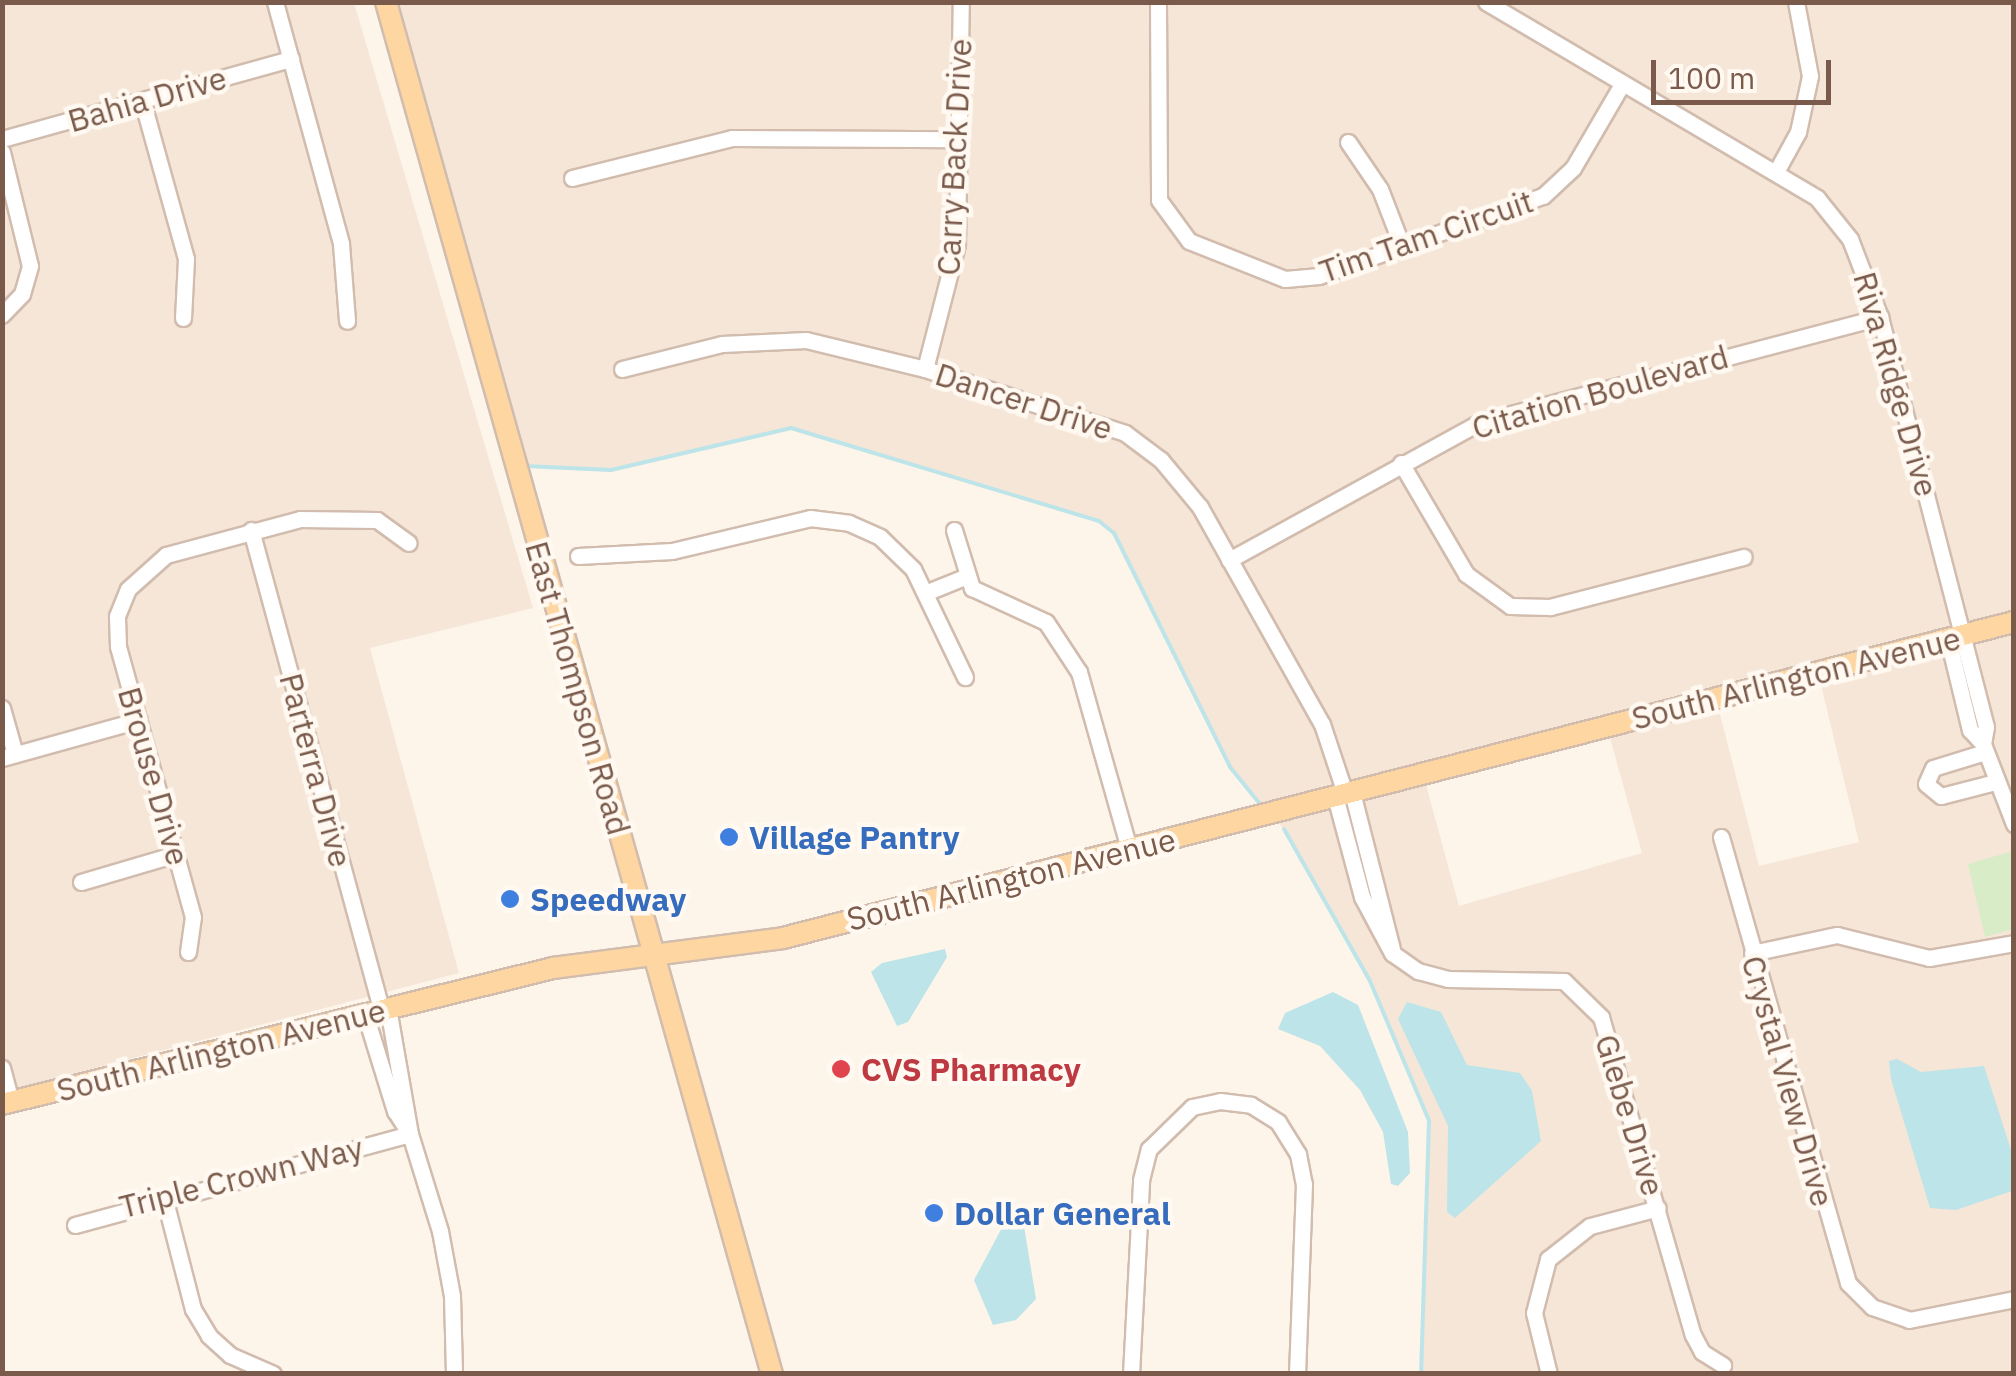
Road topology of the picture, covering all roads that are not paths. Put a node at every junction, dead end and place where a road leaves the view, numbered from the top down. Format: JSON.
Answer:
{"nodes":[{"id":1,"x":275,"y":2,"type":"edge"},
{"id":2,"x":386,"y":2,"type":"edge"},
{"id":3,"x":961,"y":2,"type":"edge"},
{"id":4,"x":1158,"y":2,"type":"edge"},
{"id":5,"x":1486,"y":2,"type":"edge"},
{"id":6,"x":1796,"y":2,"type":"edge"},
{"id":7,"x":290,"y":59,"type":"junction"},
{"id":8,"x":1622,"y":84,"type":"junction"},
{"id":9,"x":142,"y":100,"type":"junction"},
{"id":10,"x":2,"y":139,"type":"edge"},
{"id":11,"x":958,"y":139,"type":"junction"},
{"id":12,"x":1348,"y":142,"type":"dead end"},
{"id":13,"x":2,"y":152,"type":"edge"},
{"id":14,"x":1776,"y":172,"type":"junction"},
{"id":15,"x":572,"y":178,"type":"dead end"},
{"id":16,"x":1402,"y":246,"type":"junction"},
{"id":17,"x":2,"y":316,"type":"edge"},
{"id":18,"x":1880,"y":317,"type":"junction"},
{"id":19,"x":183,"y":318,"type":"dead end"},
{"id":20,"x":347,"y":321,"type":"dead end"},
{"id":21,"x":622,"y":369,"type":"dead end"},
{"id":22,"x":925,"y":369,"type":"junction"},
{"id":23,"x":1401,"y":462,"type":"junction"},
{"id":24,"x":251,"y":530,"type":"junction"},
{"id":25,"x":954,"y":530,"type":"dead end"},
{"id":26,"x":410,"y":543,"type":"dead end"},
{"id":27,"x":578,"y":556,"type":"dead end"},
{"id":28,"x":1744,"y":557,"type":"dead end"},
{"id":29,"x":1229,"y":560,"type":"junction"},
{"id":30,"x":967,"y":576,"type":"junction"},
{"id":31,"x":925,"y":593,"type":"junction"},
{"id":32,"x":2014,"y":622,"type":"edge"},
{"id":33,"x":1956,"y":636,"type":"junction"},
{"id":34,"x":965,"y":677,"type":"dead end"},
{"id":35,"x":2,"y":708,"type":"edge"},
{"id":36,"x":138,"y":720,"type":"junction"},
{"id":37,"x":1984,"y":748,"type":"junction"},
{"id":38,"x":9,"y":756,"type":"edge"},
{"id":39,"x":1994,"y":782,"type":"junction"},
{"id":40,"x":1344,"y":794,"type":"junction"},
{"id":41,"x":2014,"y":824,"type":"edge"},
{"id":42,"x":1721,"y":838,"type":"dead end"},
{"id":43,"x":1129,"y":849,"type":"junction"},
{"id":44,"x":176,"y":854,"type":"junction"},
{"id":45,"x":81,"y":882,"type":"dead end"},
{"id":46,"x":2014,"y":943,"type":"edge"},
{"id":47,"x":188,"y":952,"type":"dead end"},
{"id":48,"x":1752,"y":953,"type":"junction"},
{"id":49,"x":652,"y":955,"type":"junction"},
{"id":50,"x":378,"y":1011,"type":"junction"},
{"id":51,"x":2,"y":1068,"type":"edge"},
{"id":52,"x":7,"y":1103,"type":"edge"},
{"id":53,"x":410,"y":1134,"type":"junction"},
{"id":54,"x":164,"y":1196,"type":"junction"},
{"id":55,"x":1658,"y":1208,"type":"junction"},
{"id":56,"x":75,"y":1225,"type":"dead end"},
{"id":57,"x":2014,"y":1299,"type":"edge"},
{"id":58,"x":1723,"y":1365,"type":"dead end"},
{"id":59,"x":273,"y":1374,"type":"edge"},
{"id":60,"x":454,"y":1374,"type":"edge"},
{"id":61,"x":772,"y":1374,"type":"edge"},
{"id":62,"x":1131,"y":1374,"type":"edge"},
{"id":63,"x":1297,"y":1374,"type":"edge"},
{"id":64,"x":1549,"y":1374,"type":"edge"}],
"edges":[{"from":1,"to":7,"type":"street"},
{"from":2,"to":49,"type":"main road","name":"East Thompson Road"},
{"from":3,"to":11,"type":"street","name":"Carry Back Drive"},
{"from":4,"to":16,"type":"street","name":"Tim Tam Circuit"},
{"from":5,"to":8,"type":"street","name":"Riva Ridge Drive"},
{"from":6,"to":14,"type":"street"},
{"from":7,"to":9,"type":"street","name":"Bahia Drive"},
{"from":7,"to":20,"type":"street"},
{"from":8,"to":14,"type":"street","name":"Riva Ridge Drive"},
{"from":8,"to":16,"type":"street","name":"Tim Tam Circuit"},
{"from":9,"to":10,"type":"street","name":"Bahia Drive"},
{"from":9,"to":19,"type":"street"},
{"from":11,"to":15,"type":"street"},
{"from":11,"to":22,"type":"street","name":"Carry Back Drive"},
{"from":12,"to":16,"type":"street"},
{"from":13,"to":17,"type":"street"},
{"from":14,"to":18,"type":"street","name":"Riva Ridge Drive"},
{"from":18,"to":23,"type":"street","name":"Citation Boulevard"},
{"from":18,"to":33,"type":"street","name":"Riva Ridge Drive"},
{"from":21,"to":22,"type":"street","name":"Dancer Drive"},
{"from":22,"to":29,"type":"street","name":"Dancer Drive"},
{"from":23,"to":28,"type":"street"},
{"from":23,"to":29,"type":"street","name":"Citation Boulevard"},
{"from":24,"to":26,"type":"street"},
{"from":24,"to":36,"type":"street","name":"Brouse Drive"},
{"from":24,"to":50,"type":"street","name":"Parterra Drive"},
{"from":25,"to":30,"type":"street"},
{"from":27,"to":31,"type":"street"},
{"from":29,"to":40,"type":"street","name":"Dancer Drive"},
{"from":30,"to":31,"type":"street"},
{"from":30,"to":43,"type":"street"},
{"from":31,"to":34,"type":"street"},
{"from":32,"to":33,"type":"main road","name":"South Arlington Avenue"},
{"from":33,"to":37,"type":"street","name":"Riva Ridge Drive"},
{"from":33,"to":40,"type":"main road","name":"South Arlington Avenue"},
{"from":35,"to":38,"type":"street"},
{"from":36,"to":38,"type":"street"},
{"from":36,"to":44,"type":"street","name":"Brouse Drive"},
{"from":37,"to":39,"type":"street","name":"Riva Ridge Drive"},
{"from":37,"to":39,"type":"street"},
{"from":39,"to":41,"type":"street","name":"Riva Ridge Drive"},
{"from":40,"to":43,"type":"main road","name":"South Arlington Avenue"},
{"from":40,"to":55,"type":"street","name":"Glebe Drive"},
{"from":42,"to":48,"type":"street","name":"Crystal View Drive"},
{"from":43,"to":49,"type":"main road","name":"South Arlington Avenue"},
{"from":44,"to":45,"type":"street"},
{"from":44,"to":47,"type":"street","name":"Brouse Drive"},
{"from":46,"to":48,"type":"street"},
{"from":48,"to":57,"type":"street","name":"Crystal View Drive"},
{"from":49,"to":50,"type":"main road","name":"South Arlington Avenue"},
{"from":49,"to":61,"type":"main road","name":"East Thompson Road"},
{"from":50,"to":52,"type":"main road","name":"South Arlington Avenue"},
{"from":50,"to":53,"type":"street"},
{"from":50,"to":53,"type":"street"},
{"from":51,"to":52,"type":"street"},
{"from":53,"to":54,"type":"street","name":"Triple Crown Way"},
{"from":53,"to":60,"type":"street"},
{"from":54,"to":56,"type":"street","name":"Triple Crown Way"},
{"from":54,"to":59,"type":"street"},
{"from":55,"to":58,"type":"street","name":"Glebe Drive"},
{"from":55,"to":64,"type":"street"},
{"from":62,"to":63,"type":"street"}]}
